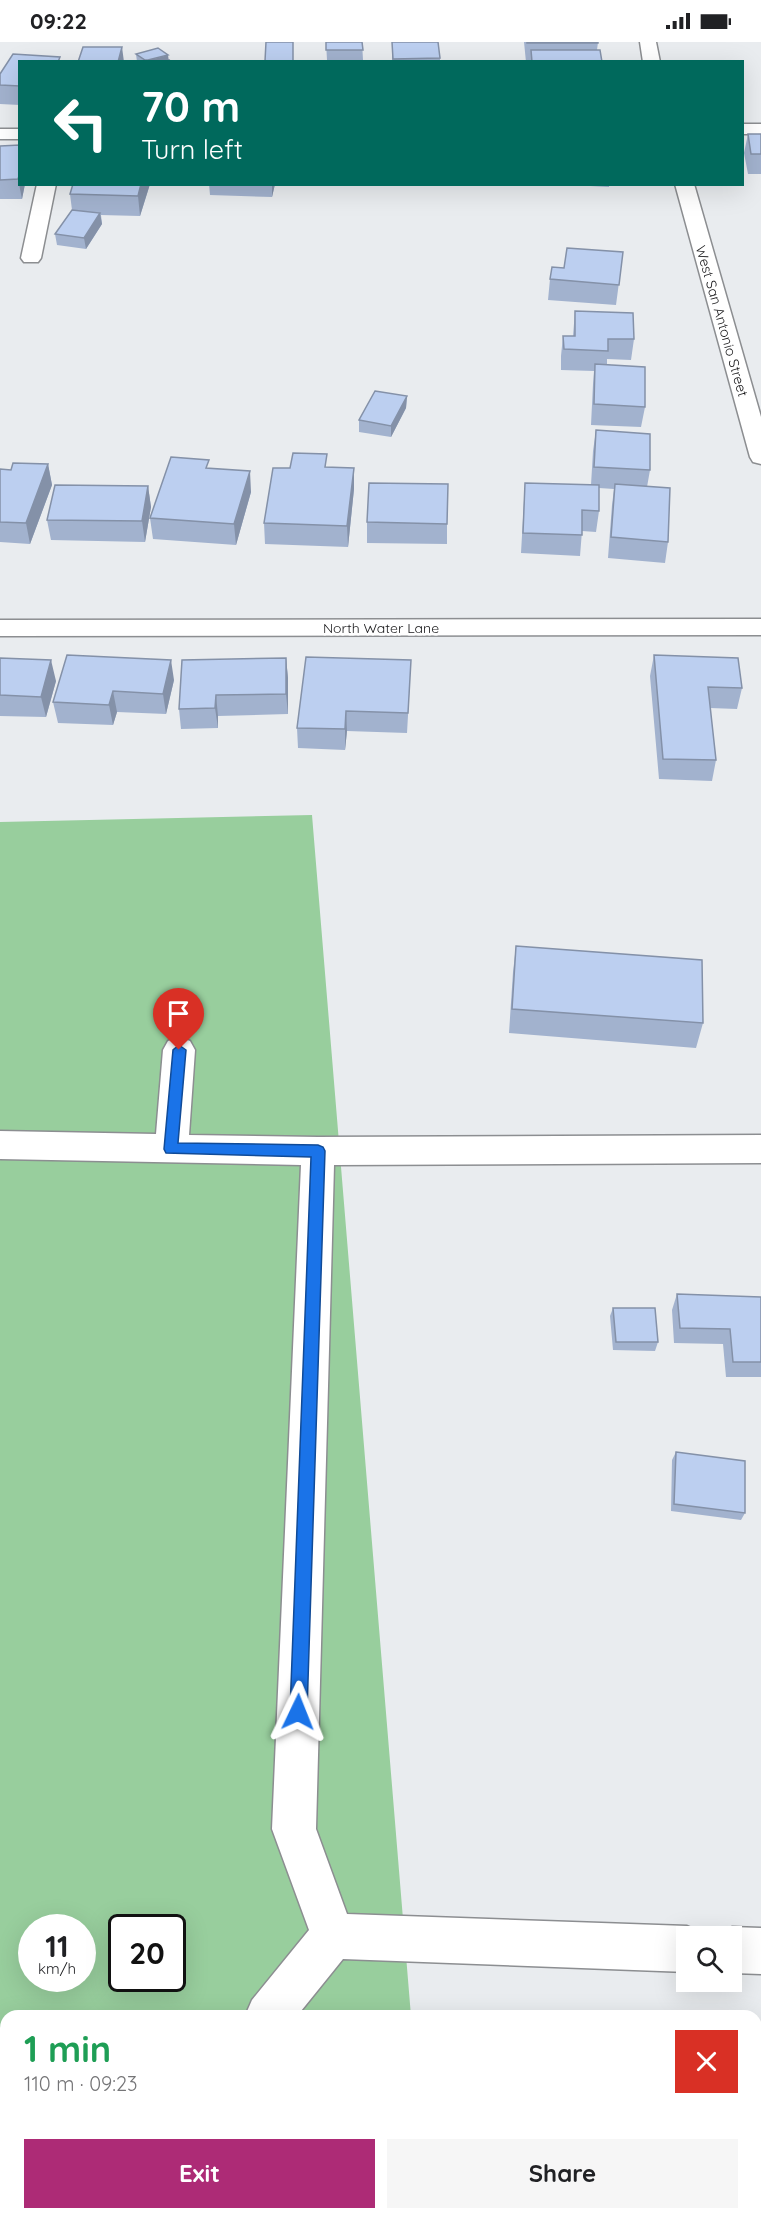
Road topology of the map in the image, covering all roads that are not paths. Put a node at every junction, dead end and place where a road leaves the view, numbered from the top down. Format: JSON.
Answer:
{"nodes":[{"id":1,"x":648,"y":42,"type":"edge"},
{"id":2,"x":652,"y":60,"type":"edge"},
{"id":3,"x":744,"y":129,"type":"edge"},
{"id":4,"x":761,"y":129,"type":"edge"},
{"id":5,"x":0,"y":134,"type":"edge"},
{"id":6,"x":18,"y":134,"type":"edge"},
{"id":7,"x":47,"y":186,"type":"edge"},
{"id":8,"x":685,"y":186,"type":"edge"},
{"id":9,"x":31,"y":258,"type":"dead end"},
{"id":10,"x":761,"y":457,"type":"edge"},
{"id":11,"x":761,"y":627,"type":"edge"},
{"id":12,"x":0,"y":628,"type":"edge"},
{"id":13,"x":179,"y":1050,"type":"dead end"},
{"id":14,"x":0,"y":1146,"type":"edge"},
{"id":15,"x":171,"y":1149,"type":"junction"},
{"id":16,"x":761,"y":1149,"type":"edge"},
{"id":17,"x":318,"y":1151,"type":"junction"},
{"id":18,"x":333,"y":1936,"type":"junction"},
{"id":19,"x":676,"y":1949,"type":"edge"},
{"id":20,"x":742,"y":1950,"type":"edge"},
{"id":21,"x":761,"y":1951,"type":"edge"},
{"id":22,"x":273,"y":2010,"type":"edge"}],
"edges":[{"from":1,"to":2,"type":"street"},
{"from":3,"to":4,"type":"street"},
{"from":5,"to":6,"type":"street"},
{"from":7,"to":9,"type":"street"},
{"from":8,"to":10,"type":"street","name":"West San Antonio Street"},
{"from":11,"to":12,"type":"street","name":"North Water Lane"},
{"from":13,"to":15,"type":"street"},
{"from":14,"to":15,"type":"street"},
{"from":15,"to":17,"type":"street"},
{"from":16,"to":17,"type":"street"},
{"from":17,"to":18,"type":"street"},
{"from":18,"to":19,"type":"street"},
{"from":18,"to":22,"type":"street"},
{"from":20,"to":21,"type":"street"}]}
